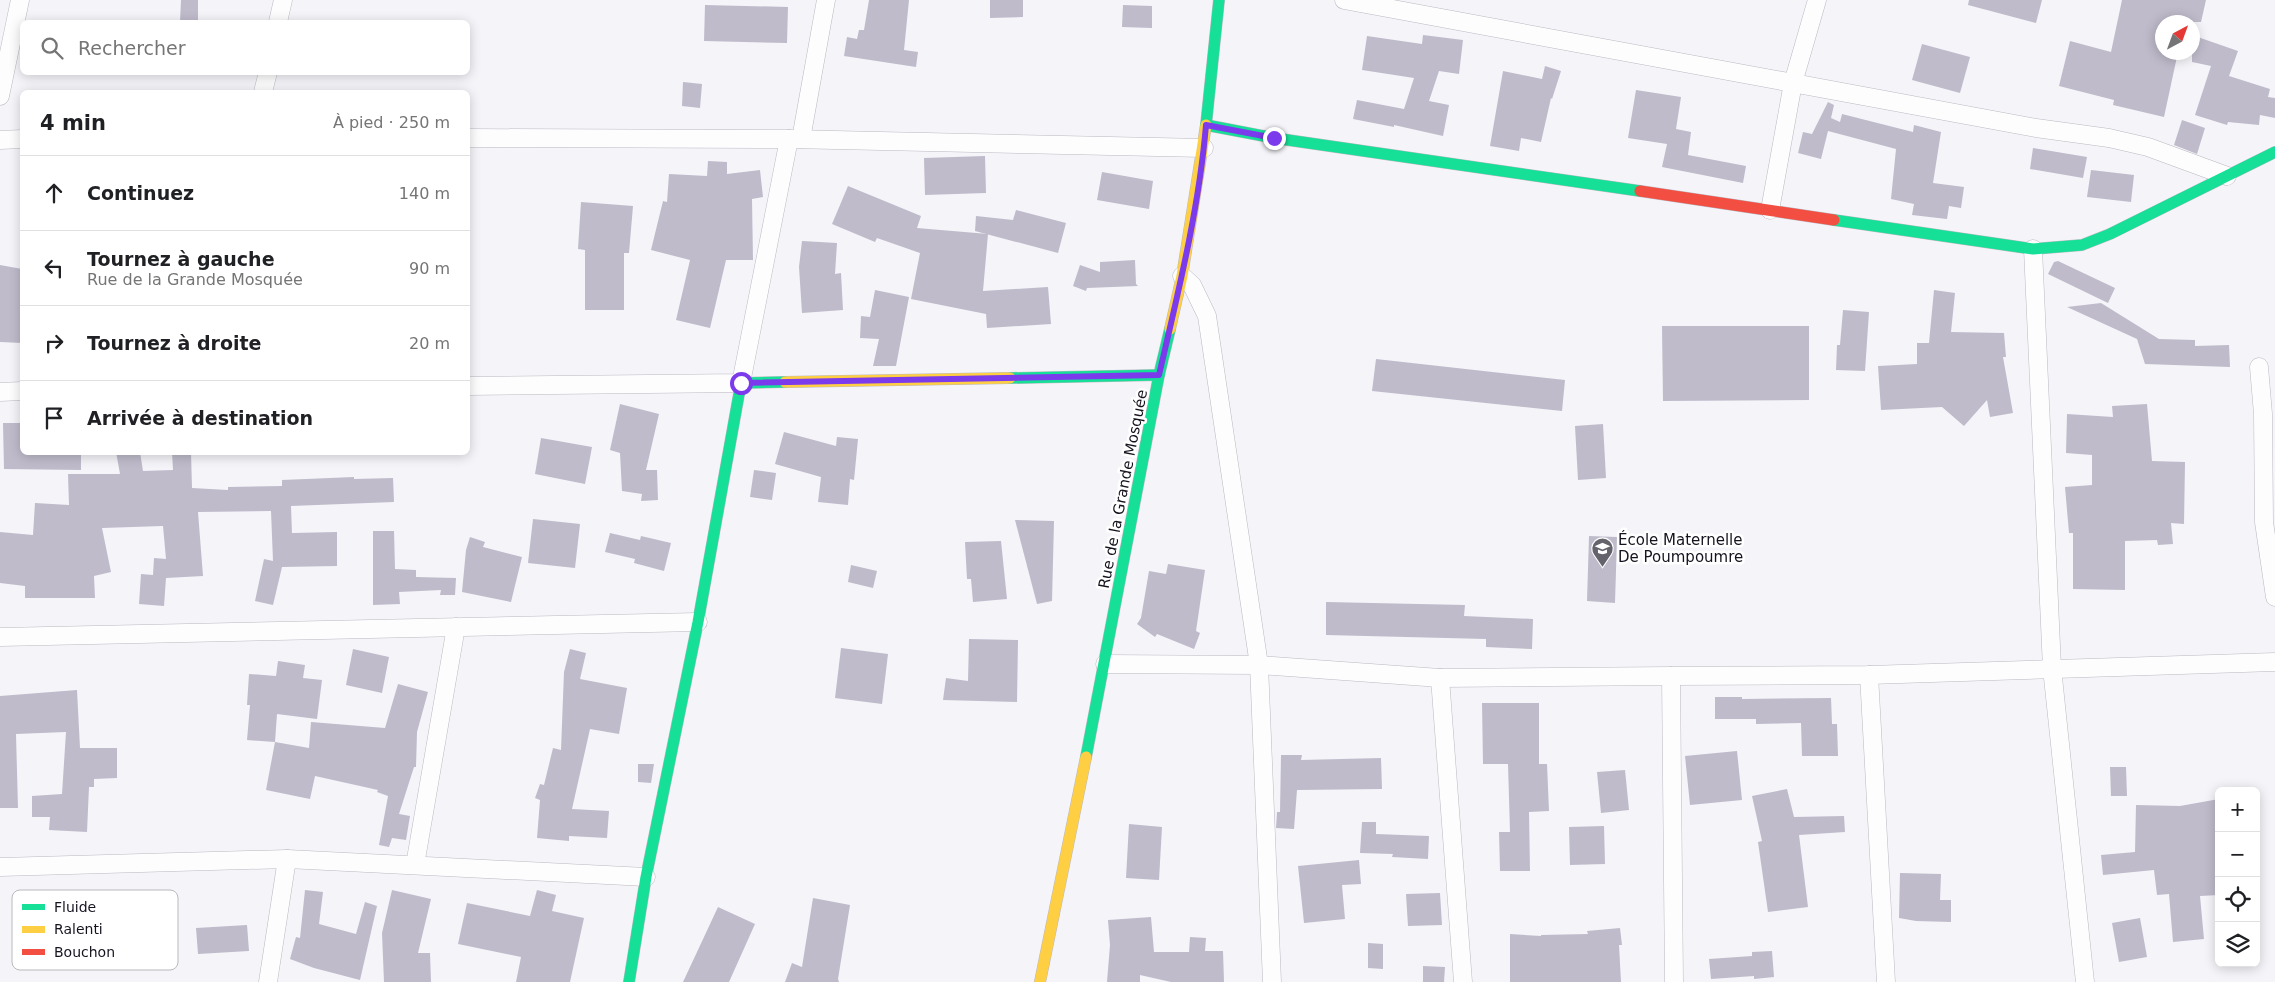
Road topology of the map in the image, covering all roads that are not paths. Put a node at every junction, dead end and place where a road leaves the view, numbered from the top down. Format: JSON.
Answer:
{"nodes":[{"id":1,"x":20,"y":0,"type":"edge"},
{"id":2,"x":283,"y":0,"type":"edge"},
{"id":3,"x":826,"y":0,"type":"edge"},
{"id":4,"x":1219,"y":0,"type":"edge"},
{"id":5,"x":1344,"y":0,"type":"edge"},
{"id":6,"x":1817,"y":0,"type":"edge"},
{"id":7,"x":278,"y":20,"type":"edge"},
{"id":8,"x":267,"y":75,"type":"edge"},
{"id":9,"x":1793,"y":83,"type":"junction"},
{"id":10,"x":264,"y":90,"type":"edge"},
{"id":11,"x":0,"y":96,"type":"edge"},
{"id":12,"x":1206,"y":125,"type":"junction"},
{"id":13,"x":470,"y":138,"type":"edge"},
{"id":14,"x":20,"y":139,"type":"edge"},
{"id":15,"x":795,"y":139,"type":"junction"},
{"id":16,"x":0,"y":140,"type":"edge"},
{"id":17,"x":1204,"y":148,"type":"junction"},
{"id":18,"x":2275,"y":152,"type":"edge"},
{"id":19,"x":2227,"y":176,"type":"junction"},
{"id":20,"x":1770,"y":210,"type":"junction"},
{"id":21,"x":2034,"y":249,"type":"junction"},
{"id":22,"x":1182,"y":276,"type":"junction"},
{"id":23,"x":2259,"y":367,"type":"dead end"},
{"id":24,"x":1159,"y":375,"type":"junction"},
{"id":25,"x":741,"y":383,"type":"junction"},
{"id":26,"x":470,"y":386,"type":"edge"},
{"id":27,"x":0,"y":392,"type":"edge"},
{"id":28,"x":20,"y":392,"type":"edge"},
{"id":29,"x":2275,"y":597,"type":"edge"},
{"id":30,"x":698,"y":622,"type":"junction"},
{"id":31,"x":456,"y":627,"type":"junction"},
{"id":32,"x":0,"y":637,"type":"edge"},
{"id":33,"x":2275,"y":662,"type":"edge"},
{"id":34,"x":1105,"y":664,"type":"junction"},
{"id":35,"x":1259,"y":665,"type":"junction"},
{"id":36,"x":2052,"y":668,"type":"junction"},
{"id":37,"x":1869,"y":675,"type":"junction"},
{"id":38,"x":1670,"y":676,"type":"junction"},
{"id":39,"x":1440,"y":678,"type":"junction"},
{"id":40,"x":287,"y":859,"type":"junction"},
{"id":41,"x":415,"y":865,"type":"junction"},
{"id":42,"x":0,"y":867,"type":"edge"},
{"id":43,"x":646,"y":877,"type":"junction"},
{"id":44,"x":268,"y":982,"type":"edge"},
{"id":45,"x":629,"y":982,"type":"edge"},
{"id":46,"x":1040,"y":982,"type":"edge"},
{"id":47,"x":1272,"y":982,"type":"edge"},
{"id":48,"x":1463,"y":982,"type":"edge"},
{"id":49,"x":1674,"y":982,"type":"edge"},
{"id":50,"x":1886,"y":982,"type":"edge"},
{"id":51,"x":2085,"y":982,"type":"edge"}],
"edges":[{"from":1,"to":11,"type":"street"},
{"from":2,"to":7,"type":"street"},
{"from":3,"to":15,"type":"street"},
{"from":4,"to":12,"type":"street","name":"Rue de la Grande Mosquée"},
{"from":5,"to":9,"type":"street"},
{"from":6,"to":9,"type":"street"},
{"from":8,"to":10,"type":"street"},
{"from":9,"to":19,"type":"street"},
{"from":9,"to":20,"type":"street"},
{"from":12,"to":17,"type":"street","name":"Rue de la Grande Mosquée"},
{"from":12,"to":20,"type":"street"},
{"from":13,"to":15,"type":"street"},
{"from":14,"to":16,"type":"street"},
{"from":15,"to":17,"type":"street"},
{"from":15,"to":25,"type":"street"},
{"from":17,"to":22,"type":"street","name":"Rue de la Grande Mosquée"},
{"from":18,"to":19,"type":"street"},
{"from":19,"to":21,"type":"street"},
{"from":20,"to":21,"type":"street"},
{"from":21,"to":36,"type":"street"},
{"from":22,"to":24,"type":"street","name":"Rue de la Grande Mosquée"},
{"from":22,"to":35,"type":"street"},
{"from":23,"to":29,"type":"street"},
{"from":24,"to":25,"type":"street"},
{"from":24,"to":34,"type":"street","name":"Rue de la Grande Mosquée"},
{"from":25,"to":26,"type":"street"},
{"from":25,"to":30,"type":"street"},
{"from":27,"to":28,"type":"street"},
{"from":30,"to":31,"type":"street"},
{"from":30,"to":43,"type":"street"},
{"from":31,"to":32,"type":"street"},
{"from":31,"to":41,"type":"street"},
{"from":33,"to":36,"type":"street"},
{"from":34,"to":35,"type":"street"},
{"from":34,"to":46,"type":"street","name":"Rue de la Grande Mosquée"},
{"from":35,"to":39,"type":"street"},
{"from":35,"to":47,"type":"street"},
{"from":36,"to":37,"type":"street"},
{"from":36,"to":51,"type":"street"},
{"from":37,"to":38,"type":"street"},
{"from":37,"to":50,"type":"street"},
{"from":38,"to":39,"type":"street"},
{"from":38,"to":49,"type":"street"},
{"from":39,"to":48,"type":"street"},
{"from":40,"to":41,"type":"street"},
{"from":40,"to":42,"type":"street"},
{"from":40,"to":44,"type":"street"},
{"from":41,"to":43,"type":"street"},
{"from":43,"to":45,"type":"street"}]}
